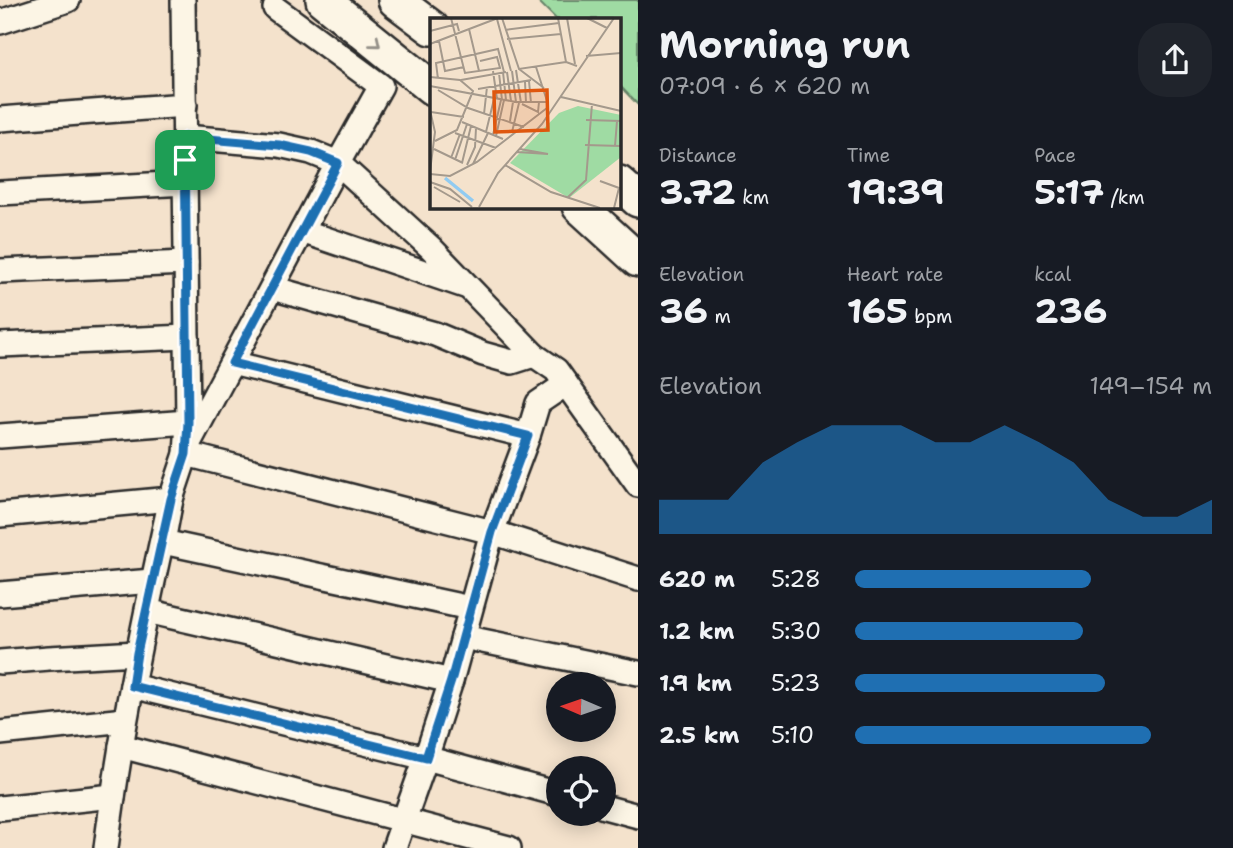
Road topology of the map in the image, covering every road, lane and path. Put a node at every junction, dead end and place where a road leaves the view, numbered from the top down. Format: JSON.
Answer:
{"nodes":[{"id":1,"x":68,"y":0,"type":"edge"},
{"id":2,"x":183,"y":0,"type":"edge"},
{"id":3,"x":323,"y":0,"type":"edge"},
{"id":4,"x":395,"y":0,"type":"edge"},
{"id":5,"x":270,"y":3,"type":"edge"},
{"id":6,"x":0,"y":22,"type":"edge"},
{"id":7,"x":430,"y":27,"type":"edge"},
{"id":8,"x":430,"y":86,"type":"edge"},
{"id":9,"x":185,"y":105,"type":"junction"},
{"id":10,"x":0,"y":119,"type":"edge"},
{"id":11,"x":185,"y":137,"type":"junction"},
{"id":12,"x":338,"y":163,"type":"junction"},
{"id":13,"x":186,"y":183,"type":"junction"},
{"id":14,"x":620,"y":184,"type":"edge"},
{"id":15,"x":0,"y":193,"type":"edge"},
{"id":16,"x":638,"y":200,"type":"edge"},
{"id":17,"x":581,"y":208,"type":"edge"},
{"id":18,"x":302,"y":232,"type":"junction"},
{"id":19,"x":638,"y":260,"type":"edge"},
{"id":20,"x":187,"y":263,"type":"junction"},
{"id":21,"x":0,"y":271,"type":"edge"},
{"id":22,"x":467,"y":287,"type":"junction"},
{"id":23,"x":272,"y":288,"type":"junction"},
{"id":24,"x":187,"y":337,"type":"junction"},
{"id":25,"x":0,"y":345,"type":"edge"},
{"id":26,"x":534,"y":355,"type":"junction"},
{"id":27,"x":232,"y":363,"type":"junction"},
{"id":28,"x":566,"y":384,"type":"junction"},
{"id":29,"x":188,"y":422,"type":"junction"},
{"id":30,"x":0,"y":436,"type":"edge"},
{"id":31,"x":528,"y":436,"type":"junction"},
{"id":32,"x":186,"y":451,"type":"junction"},
{"id":33,"x":638,"y":485,"type":"edge"},
{"id":34,"x":171,"y":499,"type":"junction"},
{"id":35,"x":0,"y":515,"type":"edge"},
{"id":36,"x":492,"y":532,"type":"junction"},
{"id":37,"x":638,"y":579,"type":"edge"},
{"id":38,"x":152,"y":581,"type":"junction"},
{"id":39,"x":0,"y":594,"type":"edge"},
{"id":40,"x":470,"y":608,"type":"junction"},
{"id":41,"x":146,"y":611,"type":"junction"},
{"id":42,"x":463,"y":637,"type":"junction"},
{"id":43,"x":137,"y":653,"type":"junction"},
{"id":44,"x":0,"y":662,"type":"edge"},
{"id":45,"x":638,"y":673,"type":"edge"},
{"id":46,"x":451,"y":681,"type":"junction"},
{"id":47,"x":132,"y":686,"type":"junction"},
{"id":48,"x":125,"y":720,"type":"junction"},
{"id":49,"x":0,"y":733,"type":"edge"},
{"id":50,"x":121,"y":746,"type":"junction"},
{"id":51,"x":426,"y":758,"type":"junction"},
{"id":52,"x":546,"y":791,"type":"edge"},
{"id":53,"x":113,"y":796,"type":"junction"},
{"id":54,"x":0,"y":808,"type":"edge"},
{"id":55,"x":616,"y":810,"type":"edge"},
{"id":56,"x":638,"y":816,"type":"edge"},
{"id":57,"x":403,"y":821,"type":"junction"},
{"id":58,"x":106,"y":848,"type":"edge"},
{"id":59,"x":394,"y":848,"type":"edge"},
{"id":60,"x":509,"y":848,"type":"edge"}],
"edges":[{"from":1,"to":6,"type":"street"},
{"from":2,"to":9,"type":"street"},
{"from":3,"to":8,"type":"main road","one_way":true},
{"from":4,"to":7,"type":"main road"},
{"from":5,"to":12,"type":"street"},
{"from":9,"to":10,"type":"street"},
{"from":9,"to":11,"type":"street"},
{"from":11,"to":12,"type":"street"},
{"from":11,"to":13,"type":"street"},
{"from":12,"to":18,"type":"street"},
{"from":12,"to":22,"type":"street"},
{"from":13,"to":15,"type":"street"},
{"from":13,"to":20,"type":"street"},
{"from":14,"to":16,"type":"main road"},
{"from":17,"to":19,"type":"main road"},
{"from":18,"to":22,"type":"street"},
{"from":18,"to":23,"type":"street"},
{"from":20,"to":21,"type":"street"},
{"from":20,"to":24,"type":"street"},
{"from":22,"to":26,"type":"street"},
{"from":23,"to":26,"type":"street"},
{"from":23,"to":27,"type":"street"},
{"from":24,"to":25,"type":"street"},
{"from":24,"to":29,"type":"street"},
{"from":26,"to":28,"type":"street"},
{"from":27,"to":31,"type":"street"},
{"from":27,"to":32,"type":"street"},
{"from":28,"to":31,"type":"street"},
{"from":28,"to":33,"type":"street"},
{"from":29,"to":30,"type":"street"},
{"from":29,"to":32,"type":"street"},
{"from":31,"to":36,"type":"street"},
{"from":32,"to":34,"type":"street"},
{"from":32,"to":36,"type":"street"},
{"from":34,"to":35,"type":"street"},
{"from":34,"to":38,"type":"street"},
{"from":34,"to":40,"type":"street"},
{"from":36,"to":37,"type":"street"},
{"from":36,"to":40,"type":"street"},
{"from":38,"to":39,"type":"street"},
{"from":38,"to":41,"type":"street"},
{"from":40,"to":42,"type":"street"},
{"from":41,"to":43,"type":"street"},
{"from":41,"to":46,"type":"street"},
{"from":42,"to":45,"type":"street"},
{"from":42,"to":46,"type":"street"},
{"from":43,"to":44,"type":"street"},
{"from":43,"to":47,"type":"street"},
{"from":46,"to":51,"type":"street"},
{"from":47,"to":48,"type":"street"},
{"from":47,"to":51,"type":"street"},
{"from":48,"to":49,"type":"street"},
{"from":48,"to":50,"type":"street"},
{"from":50,"to":53,"type":"street"},
{"from":50,"to":57,"type":"street"},
{"from":51,"to":52,"type":"street"},
{"from":51,"to":57,"type":"street"},
{"from":53,"to":54,"type":"street"},
{"from":53,"to":58,"type":"street"},
{"from":55,"to":56,"type":"street"},
{"from":57,"to":59,"type":"street"},
{"from":57,"to":60,"type":"street"}]}
